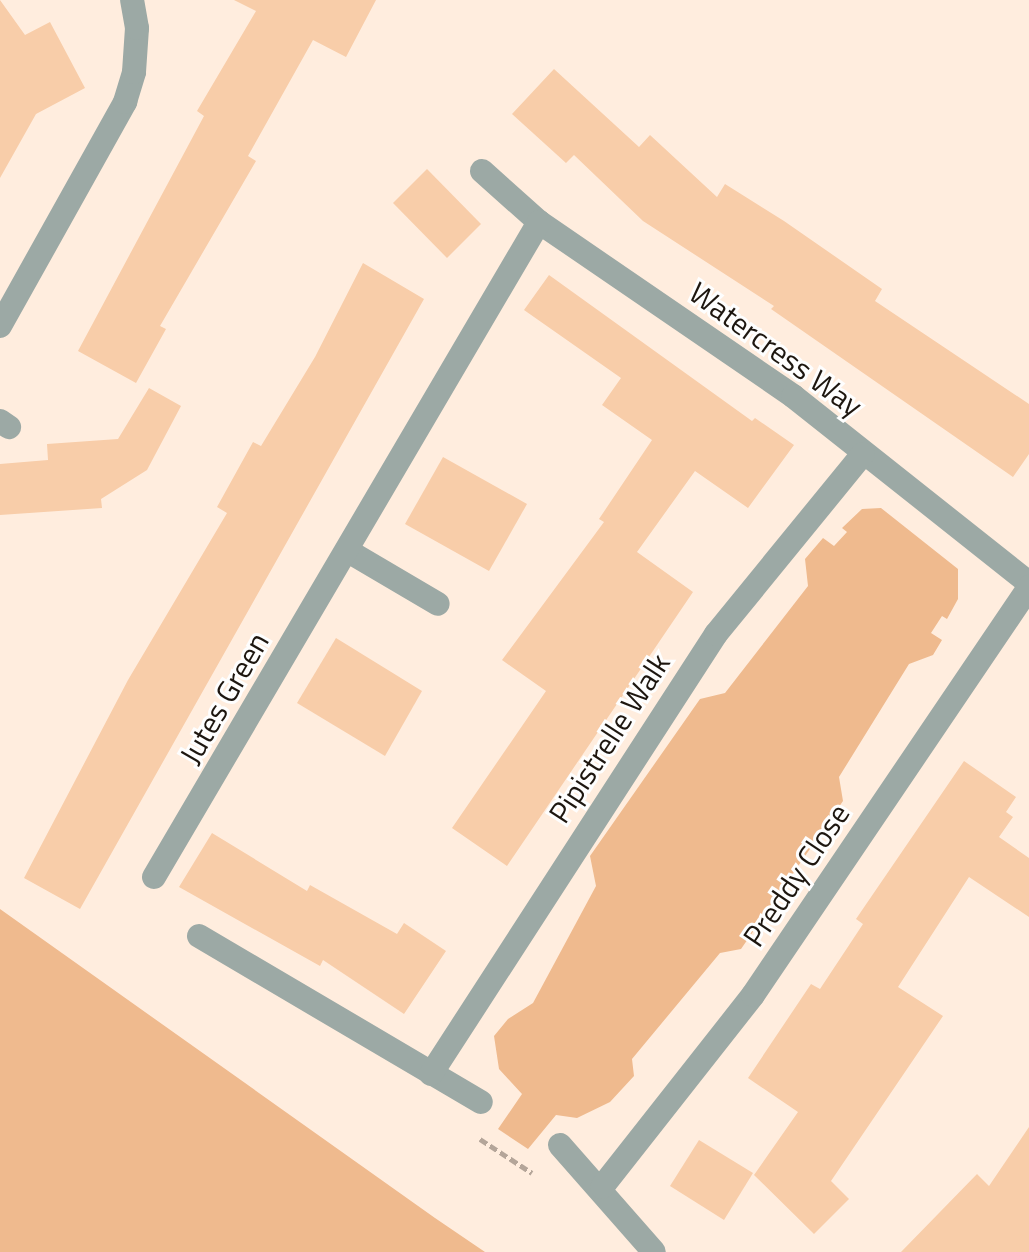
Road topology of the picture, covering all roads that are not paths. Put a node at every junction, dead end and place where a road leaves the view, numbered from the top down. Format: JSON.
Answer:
{"nodes":[{"id":1,"x":132,"y":0,"type":"edge"},
{"id":2,"x":482,"y":171,"type":"dead end"},
{"id":3,"x":539,"y":222,"type":"junction"},
{"id":4,"x":0,"y":326,"type":"edge"},
{"id":5,"x":863,"y":454,"type":"junction"},
{"id":6,"x":348,"y":551,"type":"junction"},
{"id":7,"x":1029,"y":585,"type":"edge"},
{"id":8,"x":438,"y":604,"type":"dead end"},
{"id":9,"x":154,"y":877,"type":"dead end"},
{"id":10,"x":199,"y":936,"type":"dead end"},
{"id":11,"x":431,"y":1074,"type":"junction"},
{"id":12,"x":481,"y":1102,"type":"dead end"},
{"id":13,"x":560,"y":1145,"type":"dead end"},
{"id":14,"x":602,"y":1187,"type":"junction"},
{"id":15,"x":654,"y":1252,"type":"edge"}],
"edges":[{"from":1,"to":4,"type":"street"},
{"from":2,"to":3,"type":"street","name":"Watercress Way"},
{"from":3,"to":5,"type":"street","name":"Watercress Way"},
{"from":3,"to":6,"type":"street","name":"Jutes Green"},
{"from":5,"to":7,"type":"street","name":"Watercress Way"},
{"from":5,"to":11,"type":"street","name":"Pipistrelle Walk"},
{"from":6,"to":8,"type":"street"},
{"from":6,"to":9,"type":"street","name":"Jutes Green"},
{"from":7,"to":14,"type":"street","name":"Preddy Close"},
{"from":10,"to":11,"type":"street"},
{"from":11,"to":12,"type":"street"},
{"from":13,"to":14,"type":"street"},
{"from":14,"to":15,"type":"street"}]}
